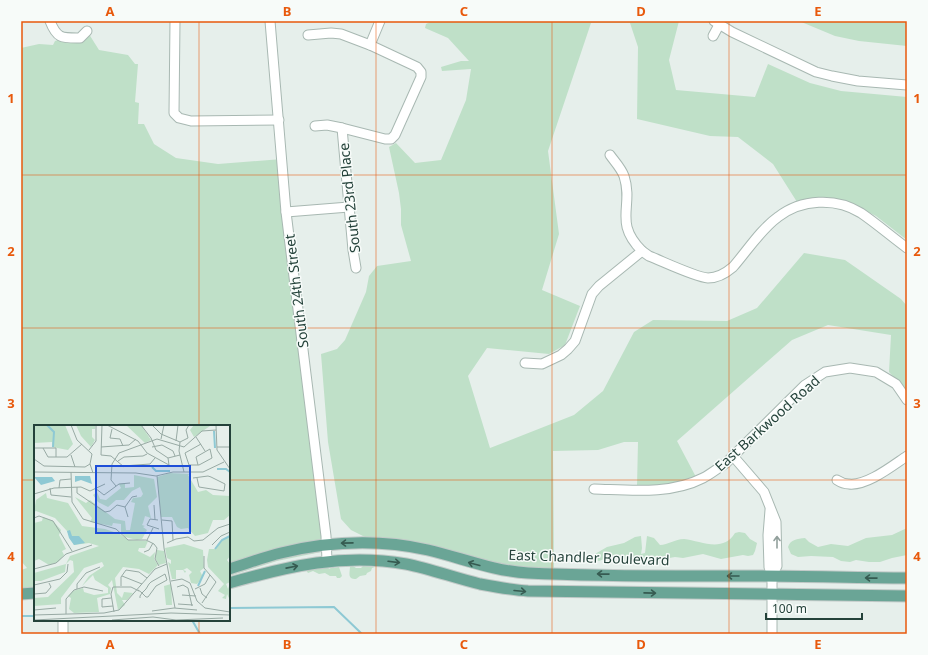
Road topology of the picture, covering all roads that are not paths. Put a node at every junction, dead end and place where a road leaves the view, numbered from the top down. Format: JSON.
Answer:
{"nodes":[{"id":1,"x":50,"y":21,"type":"edge"},
{"id":2,"x":175,"y":21,"type":"edge"},
{"id":3,"x":270,"y":21,"type":"edge"},
{"id":4,"x":380,"y":21,"type":"edge"},
{"id":5,"x":717,"y":23,"type":"edge"},
{"id":6,"x":87,"y":31,"type":"dead end"},
{"id":7,"x":308,"y":35,"type":"dead end"},
{"id":8,"x":713,"y":36,"type":"dead end"},
{"id":9,"x":370,"y":46,"type":"junction"},
{"id":10,"x":907,"y":85,"type":"edge"},
{"id":11,"x":279,"y":120,"type":"junction"},
{"id":12,"x":315,"y":126,"type":"dead end"},
{"id":13,"x":342,"y":128,"type":"junction"},
{"id":14,"x":610,"y":156,"type":"dead end"},
{"id":15,"x":349,"y":206,"type":"junction"},
{"id":16,"x":286,"y":212,"type":"junction"},
{"id":17,"x":907,"y":248,"type":"edge"},
{"id":18,"x":642,"y":251,"type":"junction"},
{"id":19,"x":356,"y":268,"type":"dead end"},
{"id":20,"x":525,"y":363,"type":"dead end"},
{"id":21,"x":907,"y":400,"type":"edge"},
{"id":22,"x":733,"y":456,"type":"junction"},
{"id":23,"x":907,"y":456,"type":"edge"},
{"id":24,"x":837,"y":480,"type":"dead end"},
{"id":25,"x":594,"y":489,"type":"dead end"},
{"id":26,"x":326,"y":545,"type":"junction"},
{"id":27,"x":327,"y":561,"type":"junction"},
{"id":28,"x":230,"y":569,"type":"edge"},
{"id":29,"x":772,"y":576,"type":"junction"},
{"id":30,"x":907,"y":578,"type":"edge"},
{"id":31,"x":230,"y":583,"type":"edge"},
{"id":32,"x":34,"y":593,"type":"edge"},
{"id":33,"x":21,"y":594,"type":"edge"},
{"id":34,"x":772,"y":594,"type":"junction"},
{"id":35,"x":907,"y":596,"type":"edge"},
{"id":36,"x":63,"y":621,"type":"edge"},
{"id":37,"x":63,"y":634,"type":"edge"},
{"id":38,"x":772,"y":634,"type":"edge"}],
"edges":[{"from":1,"to":6,"type":"street"},
{"from":2,"to":11,"type":"street"},
{"from":3,"to":11,"type":"street","name":"South 24th Street"},
{"from":4,"to":9,"type":"street"},
{"from":5,"to":8,"type":"street"},
{"from":5,"to":10,"type":"street"},
{"from":7,"to":9,"type":"street"},
{"from":9,"to":13,"type":"street"},
{"from":11,"to":16,"type":"street","name":"South 24th Street"},
{"from":12,"to":13,"type":"street"},
{"from":13,"to":15,"type":"street","name":"South 23rd Place"},
{"from":14,"to":18,"type":"street"},
{"from":15,"to":16,"type":"street"},
{"from":15,"to":19,"type":"street","name":"South 23rd Place"},
{"from":16,"to":26,"type":"street","name":"South 24th Street"},
{"from":17,"to":18,"type":"street"},
{"from":18,"to":20,"type":"street"},
{"from":21,"to":22,"type":"street","name":"East Barkwood Road"},
{"from":22,"to":25,"type":"street","name":"East Barkwood Road"},
{"from":22,"to":29,"type":"street"},
{"from":23,"to":24,"type":"street"},
{"from":26,"to":27,"type":"street","name":"South 24th Street"},
{"from":26,"to":28,"type":"main road","name":"East Chandler Boulevard"},
{"from":29,"to":26,"type":"main road","name":"East Chandler Boulevard","one_way":true},
{"from":31,"to":27,"type":"main road","one_way":true},
{"from":27,"to":34,"type":"main road","one_way":true},
{"from":30,"to":29,"type":"main road","name":"East Chandler Boulevard","one_way":true},
{"from":29,"to":34,"type":"street"},
{"from":32,"to":33,"type":"main road"},
{"from":34,"to":35,"type":"main road"},
{"from":34,"to":38,"type":"street"},
{"from":36,"to":37,"type":"street"}]}
